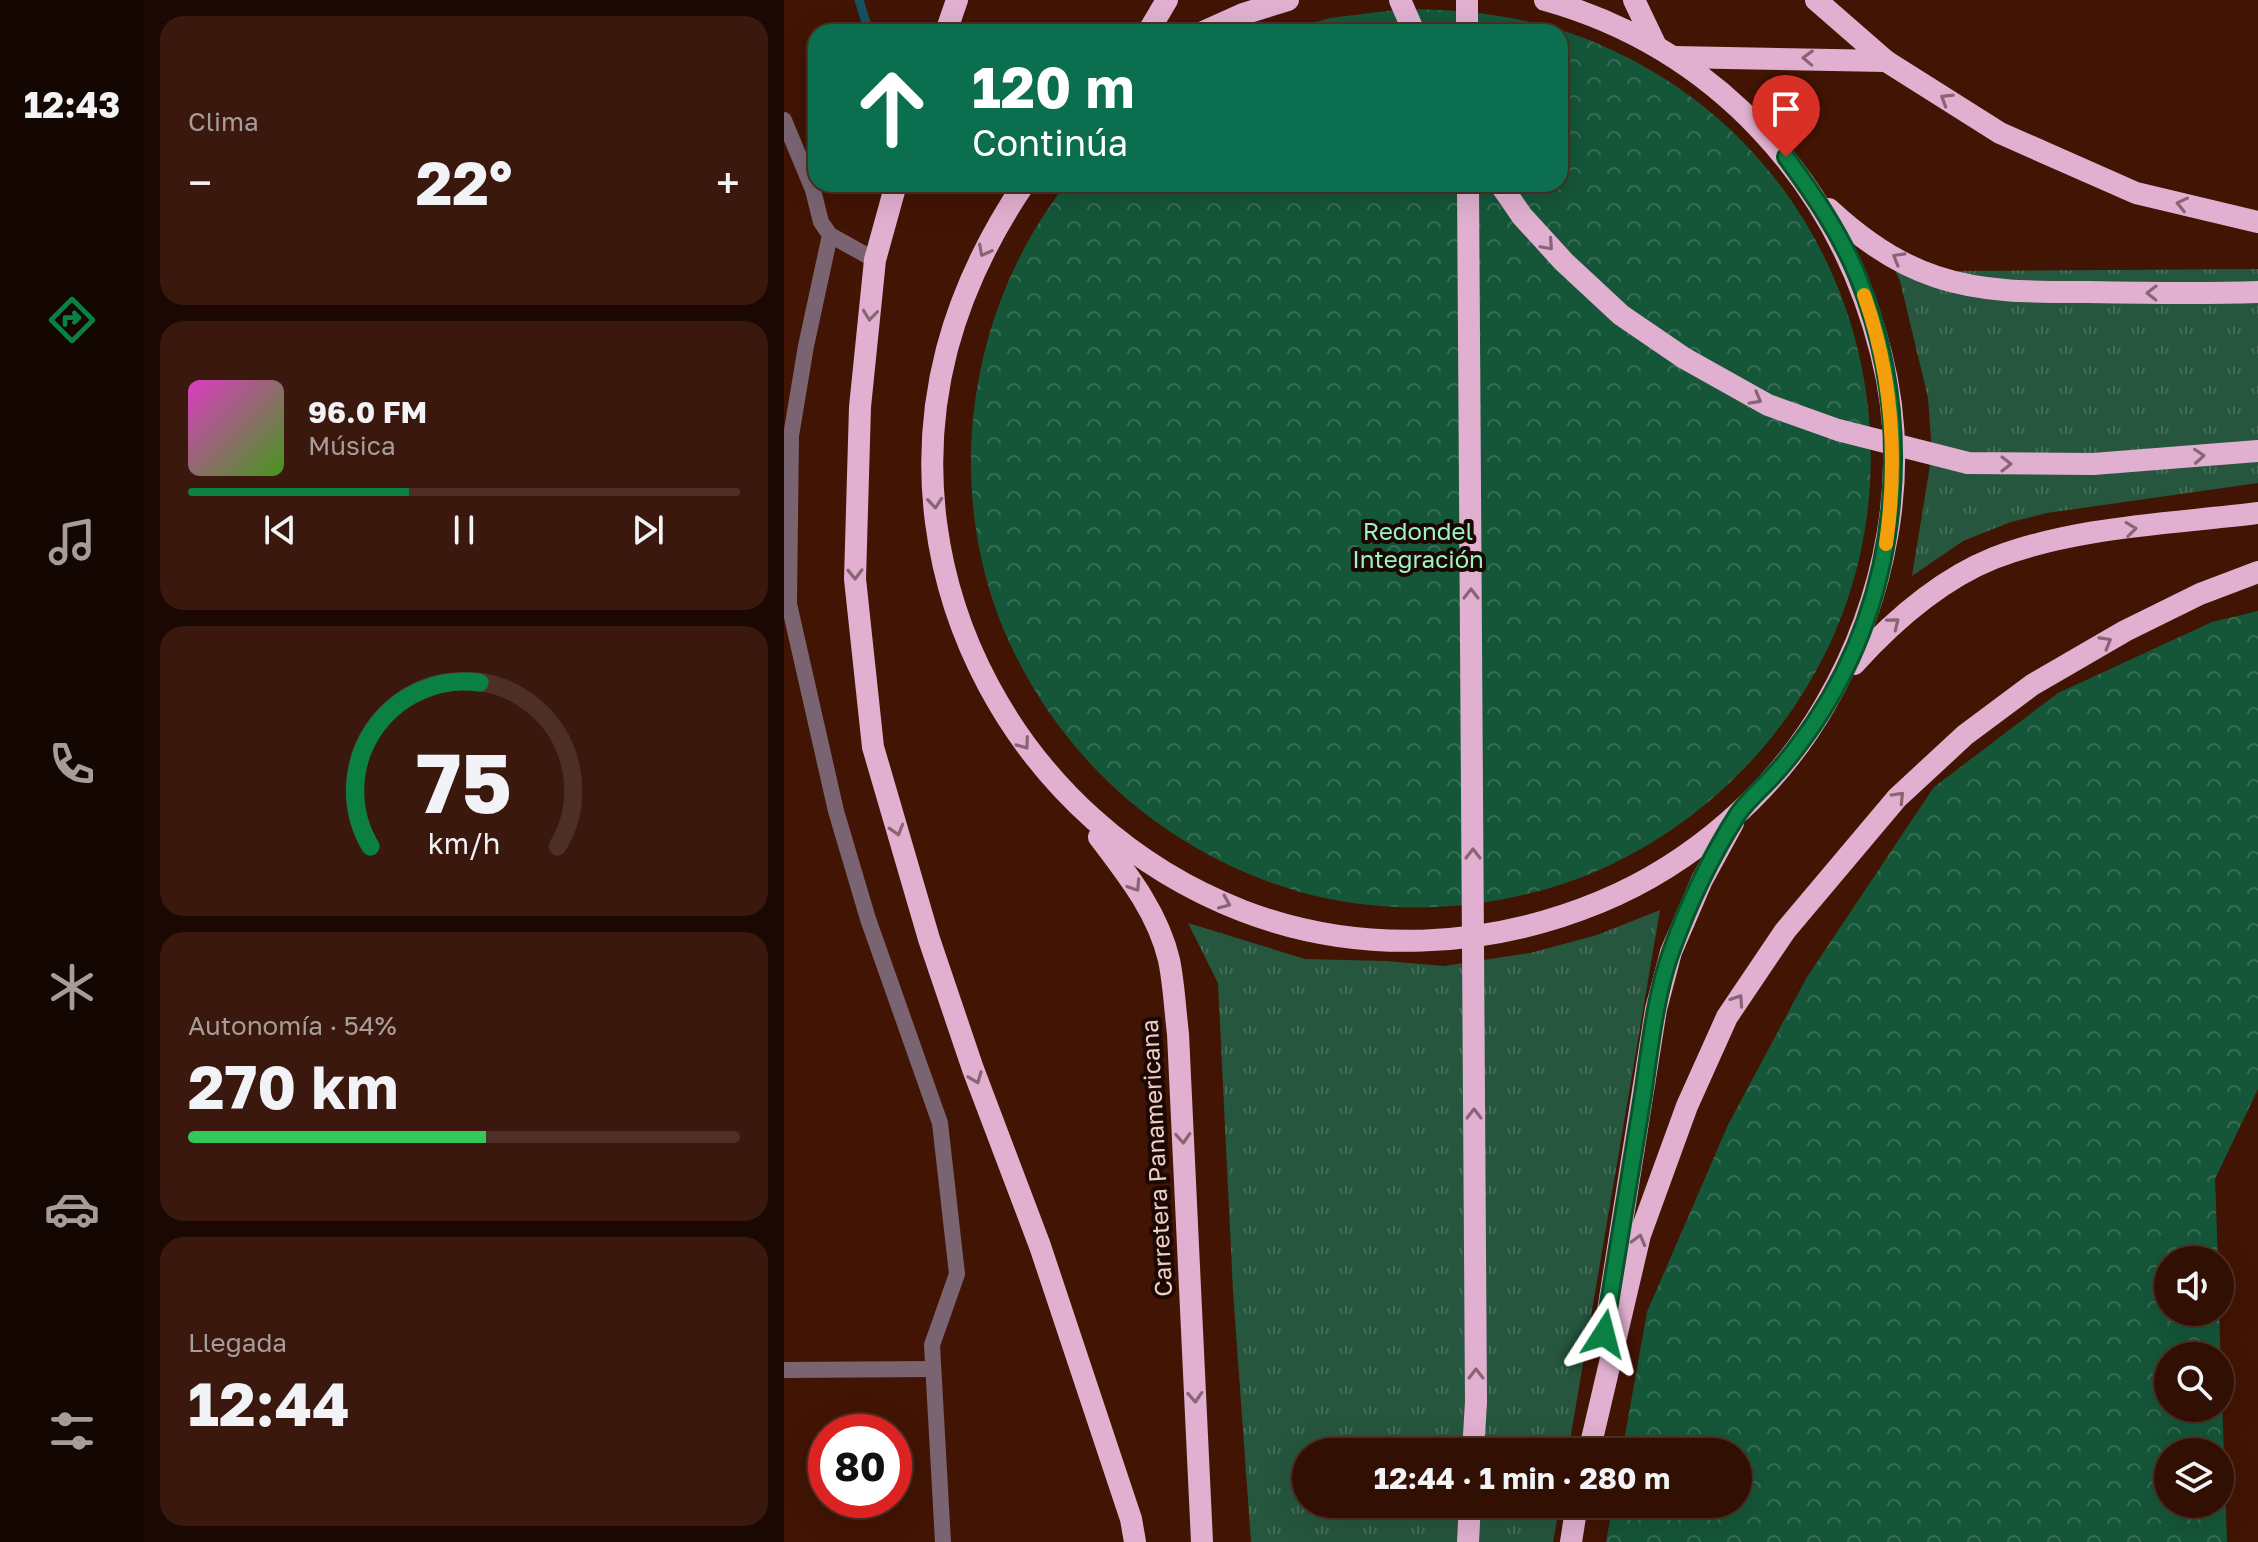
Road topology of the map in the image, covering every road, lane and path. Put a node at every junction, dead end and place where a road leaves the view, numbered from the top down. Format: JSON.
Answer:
{"nodes":[{"id":1,"x":957,"y":0,"type":"edge"},
{"id":2,"x":1167,"y":0,"type":"edge"},
{"id":3,"x":1288,"y":0,"type":"edge"},
{"id":4,"x":1400,"y":0,"type":"edge"},
{"id":5,"x":1467,"y":0,"type":"edge"},
{"id":6,"x":1545,"y":0,"type":"edge"},
{"id":7,"x":1634,"y":0,"type":"edge"},
{"id":8,"x":1816,"y":0,"type":"edge"},
{"id":9,"x":949,"y":24,"type":"edge"},
{"id":10,"x":1153,"y":24,"type":"edge"},
{"id":11,"x":1221,"y":24,"type":"edge"},
{"id":12,"x":1410,"y":24,"type":"edge"},
{"id":13,"x":1467,"y":24,"type":"edge"},
{"id":14,"x":1665,"y":52,"type":"junction"},
{"id":15,"x":1886,"y":61,"type":"junction"},
{"id":16,"x":784,"y":120,"type":"edge"},
{"id":17,"x":808,"y":178,"type":"edge"},
{"id":18,"x":814,"y":192,"type":"edge"},
{"id":19,"x":894,"y":192,"type":"edge"},
{"id":20,"x":1019,"y":192,"type":"edge"},
{"id":21,"x":1468,"y":192,"type":"edge"},
{"id":22,"x":1506,"y":192,"type":"edge"},
{"id":23,"x":1814,"y":194,"type":"junction"},
{"id":24,"x":2258,"y":222,"type":"edge"},
{"id":25,"x":830,"y":235,"type":"junction"},
{"id":26,"x":875,"y":260,"type":"junction"},
{"id":27,"x":2258,"y":292,"type":"edge"},
{"id":28,"x":2258,"y":451,"type":"edge"},
{"id":29,"x":2258,"y":513,"type":"edge"},
{"id":30,"x":2258,"y":572,"type":"edge"},
{"id":31,"x":1840,"y":679,"type":"junction"},
{"id":32,"x":1072,"y":801,"type":"junction"},
{"id":33,"x":1739,"y":812,"type":"junction"},
{"id":34,"x":933,"y":1369,"type":"junction"},
{"id":35,"x":784,"y":1370,"type":"edge"},
{"id":36,"x":1474,"y":1438,"type":"edge"},
{"id":37,"x":1589,"y":1438,"type":"edge"},
{"id":38,"x":1590,"y":1438,"type":"edge"},
{"id":39,"x":1469,"y":1518,"type":"edge"},
{"id":40,"x":1575,"y":1518,"type":"edge"},
{"id":41,"x":943,"y":1542,"type":"edge"},
{"id":42,"x":1135,"y":1542,"type":"edge"},
{"id":43,"x":1202,"y":1542,"type":"edge"},
{"id":44,"x":1468,"y":1542,"type":"edge"},
{"id":45,"x":1571,"y":1542,"type":"edge"}],
"edges":[{"from":1,"to":9,"type":"highway"},
{"from":2,"to":10,"type":"highway"},
{"from":3,"to":11,"type":"highway"},
{"from":4,"to":12,"type":"highway"},
{"from":5,"to":13,"type":"highway"},
{"from":6,"to":14,"type":"highway"},
{"from":7,"to":14,"type":"highway"},
{"from":8,"to":15,"type":"highway"},
{"from":15,"to":14,"type":"highway","one_way":true},
{"from":14,"to":23,"type":"highway"},
{"from":24,"to":15,"type":"highway","one_way":true},
{"from":16,"to":17,"type":"lane"},
{"from":18,"to":25,"type":"lane"},
{"from":19,"to":26,"type":"highway"},
{"from":20,"to":32,"type":"highway","one_way":true},
{"from":36,"to":21,"type":"highway","one_way":true,"bridge":true},
{"from":22,"to":28,"type":"highway","one_way":true,"bridge":true},
{"from":27,"to":23,"type":"highway","one_way":true},
{"from":23,"to":31,"type":"highway"},
{"from":25,"to":26,"type":"lane"},
{"from":25,"to":34,"type":"lane"},
{"from":26,"to":42,"type":"highway","one_way":true},
{"from":31,"to":29,"type":"highway","one_way":true},
{"from":38,"to":30,"type":"highway","one_way":true},
{"from":31,"to":33,"type":"highway"},
{"from":32,"to":33,"type":"highway","one_way":true},
{"from":32,"to":43,"type":"highway","name":"Carretera Panamericana","one_way":true},
{"from":33,"to":37,"type":"highway"},
{"from":34,"to":35,"type":"lane"},
{"from":34,"to":41,"type":"lane"},
{"from":39,"to":44,"type":"highway"},
{"from":40,"to":45,"type":"highway"}]}
